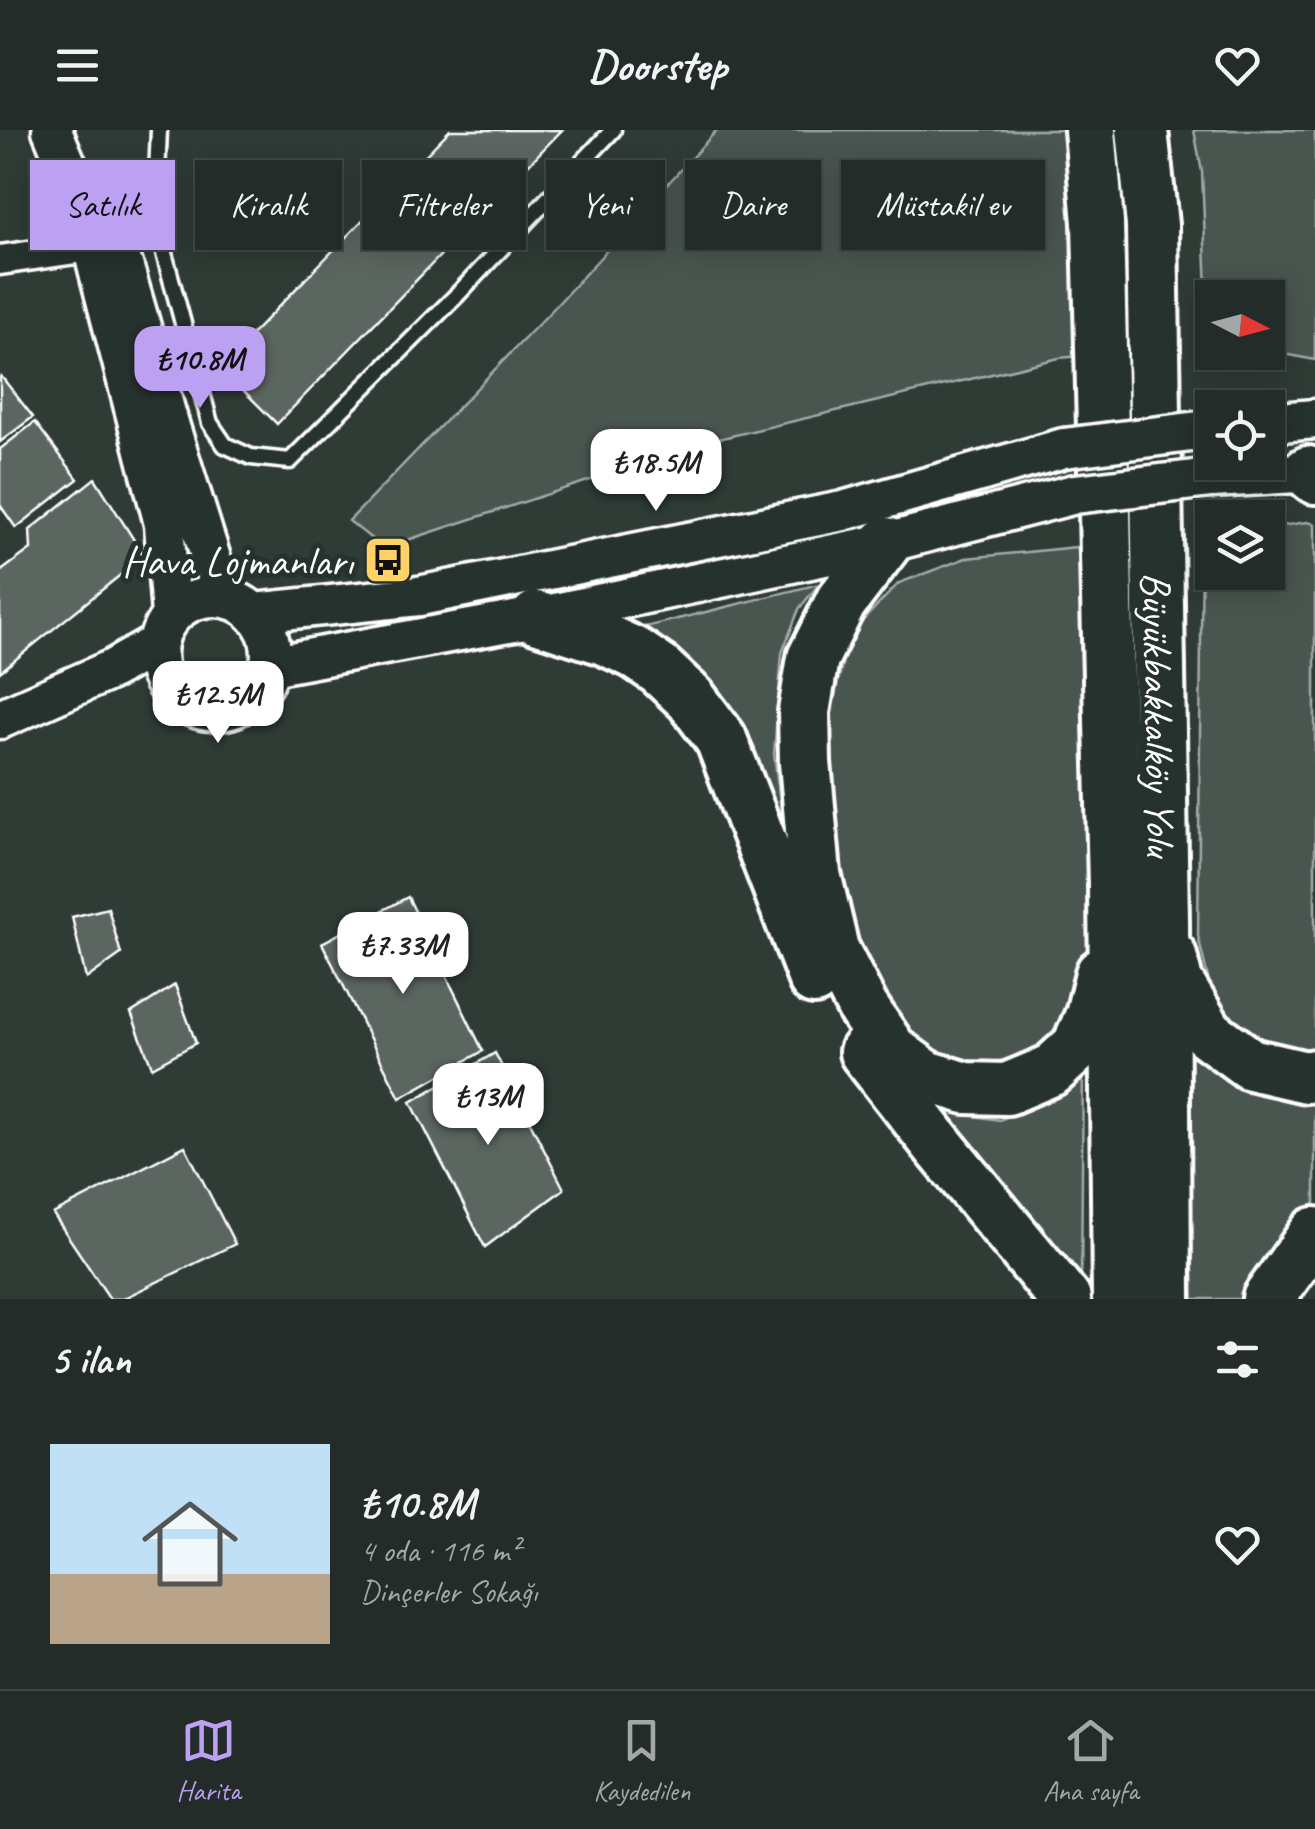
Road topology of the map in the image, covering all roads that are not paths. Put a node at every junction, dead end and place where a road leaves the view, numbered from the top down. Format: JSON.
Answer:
{"nodes":[{"id":1,"x":52,"y":130,"type":"edge"},
{"id":2,"x":77,"y":130,"type":"edge"},
{"id":3,"x":159,"y":130,"type":"edge"},
{"id":4,"x":613,"y":130,"type":"edge"},
{"id":5,"x":1090,"y":130,"type":"edge"},
{"id":6,"x":1142,"y":130,"type":"edge"},
{"id":7,"x":64,"y":160,"type":"edge"},
{"id":8,"x":84,"y":160,"type":"edge"},
{"id":9,"x":66,"y":250,"type":"edge"},
{"id":10,"x":106,"y":250,"type":"edge"},
{"id":11,"x":107,"y":250,"type":"edge"},
{"id":12,"x":0,"y":260,"type":"edge"},
{"id":13,"x":1315,"y":419,"type":"edge"},
{"id":14,"x":1285,"y":422,"type":"edge"},
{"id":15,"x":1195,"y":432,"type":"edge"},
{"id":16,"x":1312,"y":474,"type":"edge"},
{"id":17,"x":886,"y":543,"type":"junction"},
{"id":18,"x":239,"y":605,"type":"junction"},
{"id":19,"x":536,"y":617,"type":"junction"},
{"id":20,"x":163,"y":643,"type":"junction"},
{"id":21,"x":270,"y":666,"type":"junction"},
{"id":22,"x":0,"y":719,"type":"edge"},
{"id":23,"x":1114,"y":916,"type":"junction"},
{"id":24,"x":1163,"y":922,"type":"junction"},
{"id":25,"x":1315,"y":1075,"type":"edge"},
{"id":26,"x":1315,"y":1234,"type":"edge"},
{"id":27,"x":1065,"y":1299,"type":"edge"},
{"id":28,"x":1118,"y":1299,"type":"edge"},
{"id":29,"x":1165,"y":1299,"type":"edge"},
{"id":30,"x":1268,"y":1299,"type":"edge"}],
"edges":[{"from":1,"to":7,"type":"main road"},
{"from":2,"to":8,"type":"main road"},
{"from":3,"to":4,"type":"lane"},
{"from":5,"to":23,"type":"highway","name":"Büyükbakkalköy Yolu"},
{"from":6,"to":24,"type":"highway","name":"Büyükbakkalköy Yolu"},
{"from":9,"to":12,"type":"street"},
{"from":10,"to":20,"type":"main road"},
{"from":11,"to":18,"type":"main road"},
{"from":13,"to":14,"type":"main road"},
{"from":15,"to":18,"type":"main road","bridge":true},
{"from":16,"to":17,"type":"main road","bridge":true},
{"from":17,"to":19,"type":"main road"},
{"from":17,"to":23,"type":"highway"},
{"from":18,"to":20,"type":"main road"},
{"from":18,"to":21,"type":"main road"},
{"from":19,"to":21,"type":"main road"},
{"from":19,"to":27,"type":"highway"},
{"from":20,"to":21,"type":"main road"},
{"from":20,"to":22,"type":"main road"},
{"from":23,"to":28,"type":"highway","name":"Büyükbakkalköy Yolu"},
{"from":24,"to":25,"type":"highway"},
{"from":24,"to":29,"type":"highway","name":"Büyükbakkalköy Yolu"},
{"from":26,"to":30,"type":"highway"}]}
